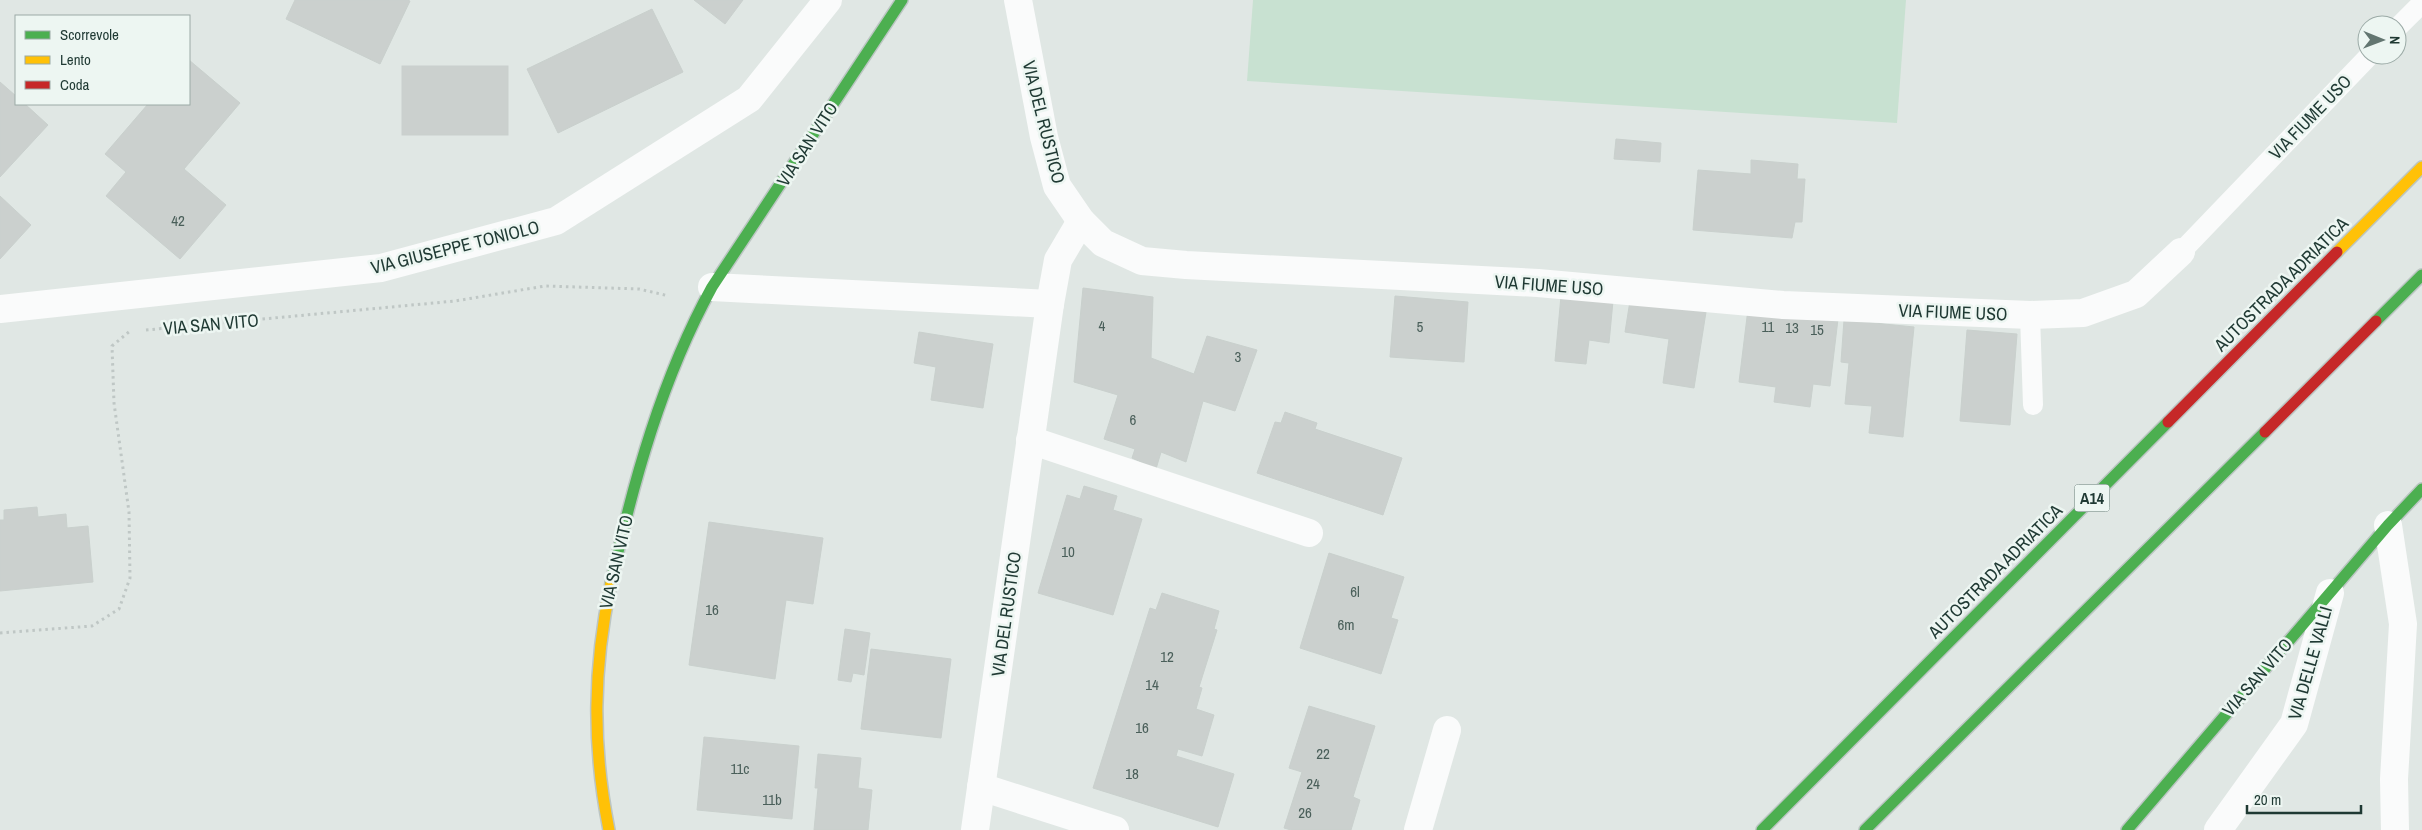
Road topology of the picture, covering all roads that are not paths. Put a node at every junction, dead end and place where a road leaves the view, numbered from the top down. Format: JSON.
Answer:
{"nodes":[{"id":1,"x":828,"y":0,"type":"edge"},
{"id":2,"x":902,"y":0,"type":"edge"},
{"id":3,"x":1018,"y":0,"type":"edge"},
{"id":4,"x":2422,"y":2,"type":"edge"},
{"id":5,"x":2407,"y":18,"type":"edge"},
{"id":6,"x":2360,"y":65,"type":"edge"},
{"id":7,"x":2422,"y":167,"type":"edge"},
{"id":8,"x":1081,"y":221,"type":"junction"},
{"id":9,"x":2181,"y":252,"type":"joint"},
{"id":10,"x":2422,"y":275,"type":"edge"},
{"id":11,"x":707,"y":296,"type":"junction"},
{"id":12,"x":1050,"y":304,"type":"junction"},
{"id":13,"x":0,"y":309,"type":"edge"},
{"id":14,"x":2030,"y":315,"type":"junction"},
{"id":15,"x":2033,"y":406,"type":"dead end"},
{"id":16,"x":1030,"y":440,"type":"junction"},
{"id":17,"x":2422,"y":489,"type":"edge"},
{"id":18,"x":2388,"y":526,"type":"junction"},
{"id":19,"x":1309,"y":534,"type":"dead end"},
{"id":20,"x":2330,"y":593,"type":"junction"},
{"id":21,"x":1447,"y":730,"type":"dead end"},
{"id":22,"x":981,"y":787,"type":"junction"},
{"id":23,"x":609,"y":830,"type":"edge"},
{"id":24,"x":975,"y":830,"type":"edge"},
{"id":25,"x":1116,"y":830,"type":"edge"},
{"id":26,"x":1418,"y":830,"type":"edge"},
{"id":27,"x":1762,"y":830,"type":"edge"},
{"id":28,"x":1865,"y":830,"type":"edge"},
{"id":29,"x":2127,"y":830,"type":"edge"},
{"id":30,"x":2218,"y":830,"type":"edge"},
{"id":31,"x":2395,"y":830,"type":"edge"}],
"edges":[{"from":1,"to":13,"type":"street","name":"VIA GIUSEPPE TONIOLO"},
{"from":2,"to":11,"type":"main road","name":"VIA SAN VITO"},
{"from":3,"to":8,"type":"street","name":"VIA DEL RUSTICO"},
{"from":4,"to":5,"type":"lane"},
{"from":6,"to":9,"type":"lane","name":"VIA FIUME USO"},
{"from":7,"to":27,"type":"main road","name":"AUTOSTRADA ADRIATICA","number":"A14"},
{"from":8,"to":12,"type":"street","name":"VIA DEL RUSTICO"},
{"from":8,"to":14,"type":"street","name":"VIA FIUME USO"},
{"from":9,"to":14,"type":"street","name":"VIA FIUME USO"},
{"from":10,"to":28,"type":"main road"},
{"from":11,"to":12,"type":"street"},
{"from":11,"to":23,"type":"main road","name":"VIA SAN VITO"},
{"from":12,"to":16,"type":"street","name":"VIA DEL RUSTICO"},
{"from":14,"to":15,"type":"lane","name":"VIA FIUME USO"},
{"from":16,"to":19,"type":"street"},
{"from":16,"to":22,"type":"street","name":"VIA DEL RUSTICO"},
{"from":17,"to":18,"type":"main road","name":"VIA SAN VITO"},
{"from":18,"to":20,"type":"main road","name":"VIA SAN VITO"},
{"from":18,"to":31,"type":"street"},
{"from":20,"to":29,"type":"main road","name":"VIA SAN VITO"},
{"from":20,"to":30,"type":"street","name":"VIA DELLE VALLI"},
{"from":21,"to":26,"type":"street"},
{"from":22,"to":24,"type":"street","name":"VIA DEL RUSTICO"},
{"from":22,"to":25,"type":"street"}]}
